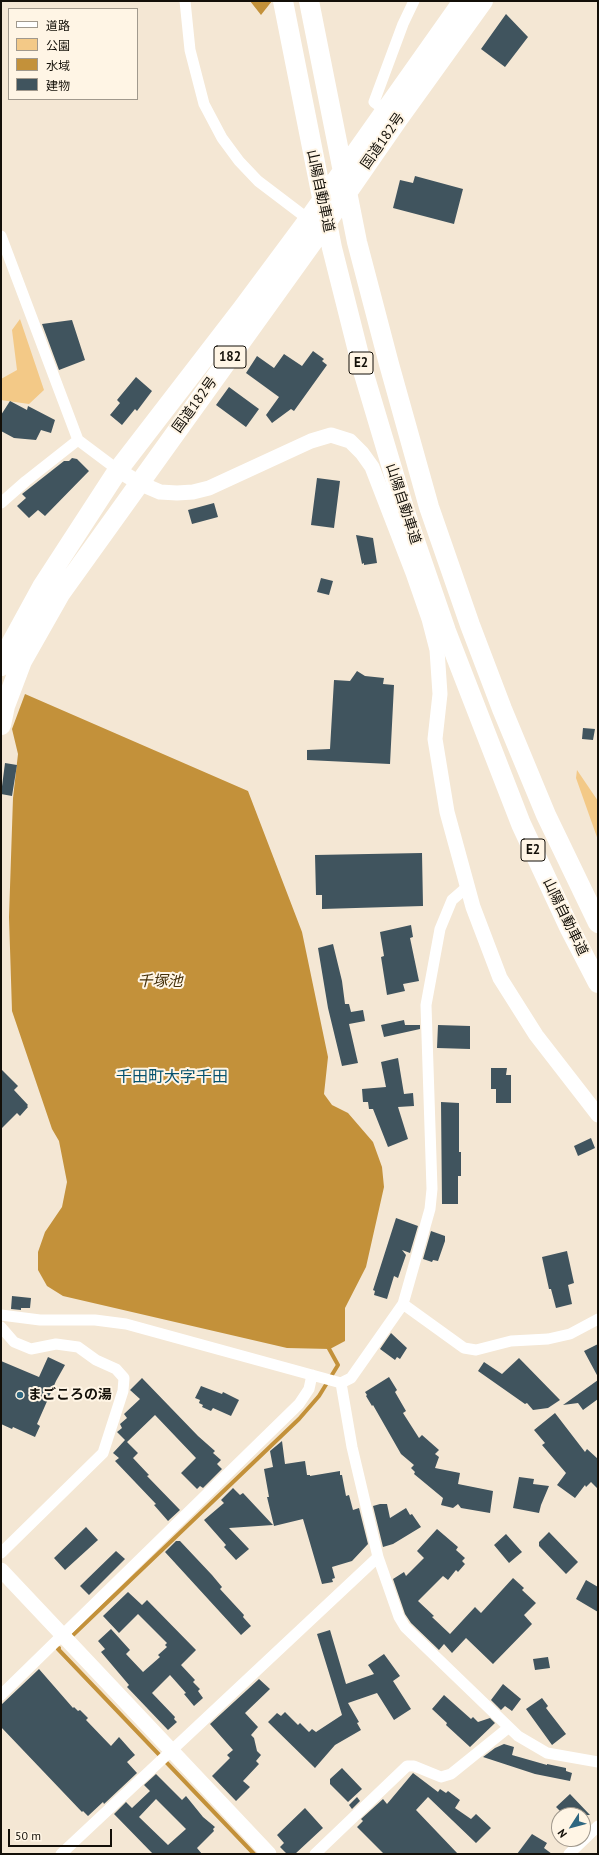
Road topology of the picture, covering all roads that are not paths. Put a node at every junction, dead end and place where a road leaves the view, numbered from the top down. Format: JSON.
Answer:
{"nodes":[{"id":1,"x":185,"y":1,"type":"edge"},
{"id":2,"x":283,"y":1,"type":"edge"},
{"id":3,"x":309,"y":1,"type":"edge"},
{"id":4,"x":414,"y":1,"type":"edge"},
{"id":5,"x":463,"y":1,"type":"edge"},
{"id":6,"x":483,"y":1,"type":"edge"},
{"id":7,"x":392,"y":115,"type":"junction"},
{"id":8,"x":316,"y":224,"type":"junction"},
{"id":9,"x":1,"y":236,"type":"edge"},
{"id":10,"x":78,"y":440,"type":"junction"},
{"id":11,"x":118,"y":470,"type":"junction"},
{"id":12,"x":139,"y":483,"type":"junction"},
{"id":13,"x":1,"y":503,"type":"edge"},
{"id":14,"x":1,"y":666,"type":"edge"},
{"id":15,"x":1,"y":725,"type":"edge"},
{"id":16,"x":467,"y":887,"type":"junction"},
{"id":17,"x":598,"y":923,"type":"edge"},
{"id":18,"x":598,"y":983,"type":"edge"},
{"id":19,"x":598,"y":1115,"type":"edge"},
{"id":20,"x":403,"y":1304,"type":"junction"},
{"id":21,"x":1,"y":1316,"type":"edge"},
{"id":22,"x":598,"y":1319,"type":"edge"},
{"id":23,"x":1,"y":1327,"type":"edge"},
{"id":24,"x":312,"y":1375,"type":"junction"},
{"id":25,"x":333,"y":1381,"type":"junction"},
{"id":26,"x":1,"y":1552,"type":"edge"},
{"id":27,"x":378,"y":1557,"type":"junction"},
{"id":28,"x":1,"y":1570,"type":"edge"},
{"id":29,"x":63,"y":1636,"type":"junction"},
{"id":30,"x":1,"y":1695,"type":"edge"},
{"id":31,"x":508,"y":1728,"type":"junction"},
{"id":32,"x":165,"y":1756,"type":"junction"},
{"id":33,"x":598,"y":1762,"type":"edge"},
{"id":34,"x":598,"y":1826,"type":"edge"},
{"id":35,"x":61,"y":1854,"type":"edge"},
{"id":36,"x":269,"y":1854,"type":"edge"},
{"id":37,"x":316,"y":1854,"type":"edge"},
{"id":38,"x":569,"y":1854,"type":"edge"}],
"edges":[{"from":1,"to":8,"type":"street"},
{"from":2,"to":18,"type":"highway","name":"山陽自動車道","number":"E2"},
{"from":3,"to":17,"type":"highway","name":"山陽自動車道","number":"E2"},
{"from":4,"to":7,"type":"street"},
{"from":5,"to":7,"type":"highway","name":"国道182号","number":"182"},
{"from":6,"to":7,"type":"highway","name":"国道182号","number":"182"},
{"from":7,"to":8,"type":"highway","name":"国道182号","number":"182"},
{"from":8,"to":11,"type":"highway","name":"国道182号","number":"182"},
{"from":8,"to":12,"type":"highway","name":"国道182号","number":"182"},
{"from":9,"to":10,"type":"street"},
{"from":10,"to":11,"type":"street"},
{"from":10,"to":13,"type":"street"},
{"from":11,"to":12,"type":"street"},
{"from":11,"to":14,"type":"highway","name":"国道182号","number":"182"},
{"from":12,"to":15,"type":"highway","name":"国道182号","number":"182"},
{"from":12,"to":16,"type":"street"},
{"from":16,"to":19,"type":"street"},
{"from":16,"to":20,"type":"street"},
{"from":20,"to":22,"type":"street"},
{"from":20,"to":25,"type":"street"},
{"from":21,"to":24,"type":"street"},
{"from":23,"to":26,"type":"street"},
{"from":24,"to":25,"type":"street"},
{"from":24,"to":29,"type":"street"},
{"from":25,"to":27,"type":"street"},
{"from":27,"to":31,"type":"street"},
{"from":27,"to":32,"type":"street"},
{"from":28,"to":29,"type":"street"},
{"from":29,"to":30,"type":"street"},
{"from":29,"to":32,"type":"street"},
{"from":31,"to":33,"type":"street"},
{"from":31,"to":37,"type":"street"},
{"from":32,"to":35,"type":"street"},
{"from":32,"to":36,"type":"street"},
{"from":34,"to":38,"type":"street"}]}
